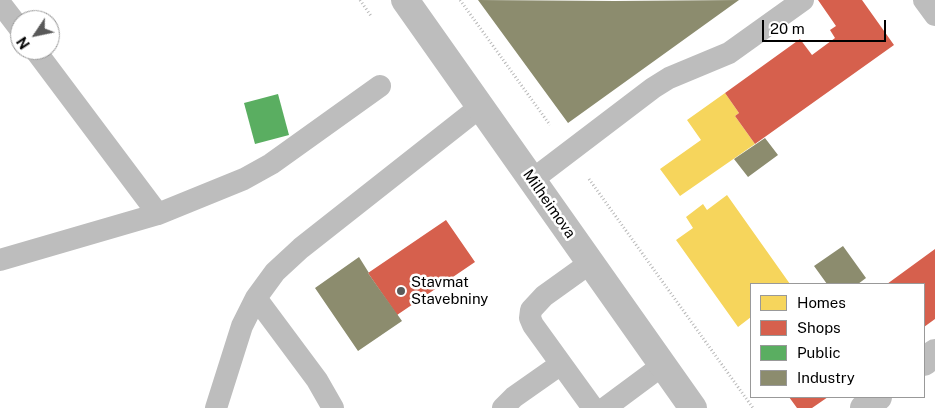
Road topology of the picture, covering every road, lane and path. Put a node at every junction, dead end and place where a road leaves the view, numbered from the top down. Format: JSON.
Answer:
{"nodes":[{"id":1,"x":405,"y":0,"type":"edge"},
{"id":2,"x":460,"y":0,"type":"edge"},
{"id":3,"x":803,"y":0,"type":"edge"},
{"id":4,"x":924,"y":0,"type":"edge"},
{"id":5,"x":0,"y":3,"type":"edge"},
{"id":6,"x":935,"y":15,"type":"edge"},
{"id":7,"x":10,"y":16,"type":"edge"},
{"id":8,"x":42,"y":60,"type":"edge"},
{"id":9,"x":380,"y":86,"type":"dead end"},
{"id":10,"x":480,"y":107,"type":"junction"},
{"id":11,"x":569,"y":152,"type":"junction"},
{"id":12,"x":532,"y":180,"type":"junction"},
{"id":13,"x":158,"y":214,"type":"junction"},
{"id":14,"x":0,"y":260,"type":"edge"},
{"id":15,"x":590,"y":263,"type":"junction"},
{"id":16,"x":256,"y":298,"type":"junction"},
{"id":17,"x":935,"y":353,"type":"edge"},
{"id":18,"x":925,"y":361,"type":"edge"},
{"id":19,"x":561,"y":364,"type":"junction"},
{"id":20,"x":663,"y":365,"type":"junction"},
{"id":21,"x":877,"y":398,"type":"edge"},
{"id":22,"x":216,"y":408,"type":"edge"},
{"id":23,"x":333,"y":408,"type":"edge"},
{"id":24,"x":503,"y":408,"type":"edge"},
{"id":25,"x":593,"y":408,"type":"edge"},
{"id":26,"x":605,"y":408,"type":"edge"},
{"id":27,"x":693,"y":408,"type":"edge"},
{"id":28,"x":752,"y":408,"type":"edge"},
{"id":29,"x":864,"y":408,"type":"edge"}],
"edges":[{"from":1,"to":10,"type":"street","name":"Milheimova"},
{"from":2,"to":11,"type":"path"},
{"from":3,"to":11,"type":"lane"},
{"from":4,"to":6,"type":"lane"},
{"from":5,"to":7,"type":"lane"},
{"from":8,"to":13,"type":"lane"},
{"from":9,"to":13,"type":"lane"},
{"from":10,"to":12,"type":"street","name":"Milheimova"},
{"from":10,"to":16,"type":"lane"},
{"from":11,"to":12,"type":"lane"},
{"from":11,"to":28,"type":"path"},
{"from":12,"to":15,"type":"street","name":"Milheimova"},
{"from":13,"to":14,"type":"lane"},
{"from":15,"to":19,"type":"lane"},
{"from":15,"to":20,"type":"street","name":"Milheimova"},
{"from":16,"to":22,"type":"lane"},
{"from":16,"to":23,"type":"lane"},
{"from":17,"to":18,"type":"street"},
{"from":19,"to":24,"type":"lane"},
{"from":19,"to":25,"type":"lane"},
{"from":20,"to":26,"type":"lane"},
{"from":20,"to":27,"type":"street","name":"Milheimova"},
{"from":21,"to":29,"type":"street"}]}
